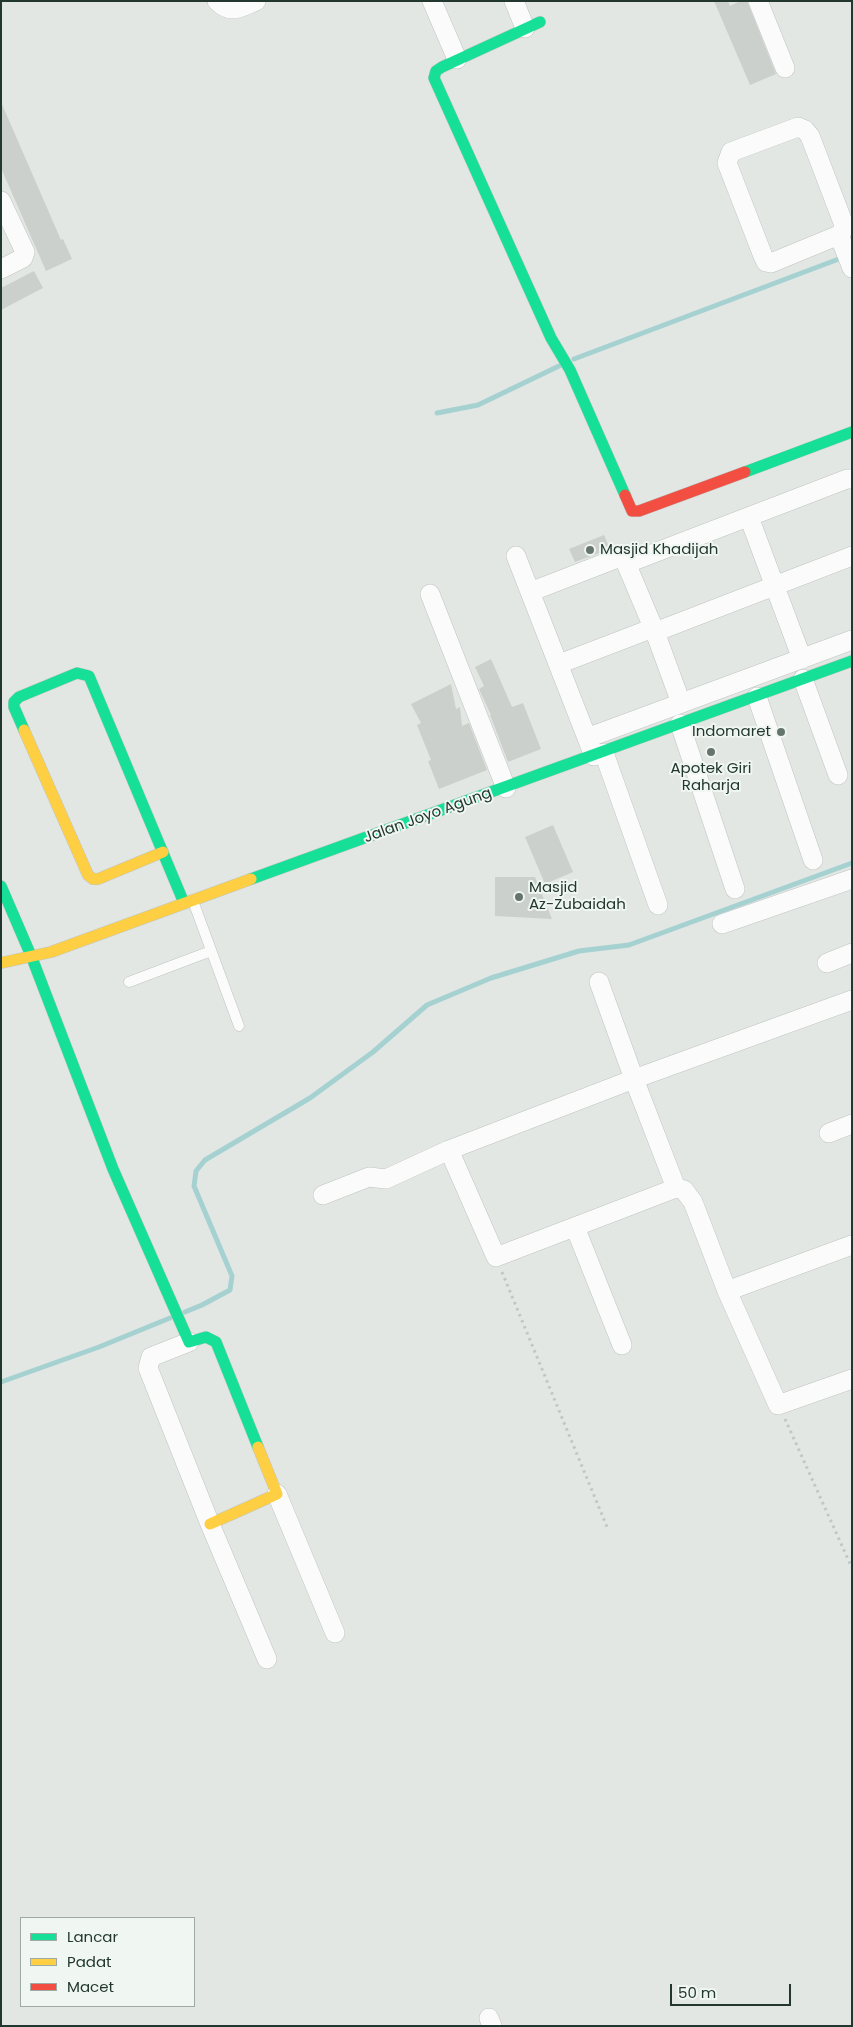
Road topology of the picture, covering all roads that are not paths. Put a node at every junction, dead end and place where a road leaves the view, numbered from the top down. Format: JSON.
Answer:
{"nodes":[{"id":1,"x":217,"y":1,"type":"edge"},
{"id":2,"x":256,"y":1,"type":"edge"},
{"id":3,"x":432,"y":1,"type":"edge"},
{"id":4,"x":514,"y":1,"type":"edge"},
{"id":5,"x":758,"y":1,"type":"edge"},
{"id":6,"x":533,"y":25,"type":"joint"},
{"id":7,"x":457,"y":59,"type":"junction"},
{"id":8,"x":785,"y":68,"type":"dead end"},
{"id":9,"x":1,"y":201,"type":"edge"},
{"id":10,"x":846,"y":253,"type":"edge"},
{"id":11,"x":1,"y":269,"type":"edge"},
{"id":12,"x":852,"y":432,"type":"edge"},
{"id":13,"x":852,"y":479,"type":"edge"},
{"id":14,"x":749,"y":517,"type":"junction"},
{"id":15,"x":516,"y":556,"type":"dead end"},
{"id":16,"x":852,"y":556,"type":"edge"},
{"id":17,"x":628,"y":563,"type":"junction"},
{"id":18,"x":775,"y":585,"type":"junction"},
{"id":19,"x":530,"y":592,"type":"junction"},
{"id":20,"x":430,"y":594,"type":"dead end"},
{"id":21,"x":654,"y":630,"type":"junction"},
{"id":22,"x":852,"y":640,"type":"edge"},
{"id":23,"x":802,"y":659,"type":"junction"},
{"id":24,"x":852,"y":661,"type":"edge"},
{"id":25,"x":558,"y":664,"type":"junction"},
{"id":26,"x":804,"y":679,"type":"junction"},
{"id":27,"x":757,"y":697,"type":"junction"},
{"id":28,"x":681,"y":703,"type":"junction"},
{"id":29,"x":680,"y":724,"type":"junction"},
{"id":30,"x":588,"y":738,"type":"junction"},
{"id":31,"x":599,"y":755,"type":"junction"},
{"id":32,"x":838,"y":776,"type":"dead end"},
{"id":33,"x":506,"y":788,"type":"junction"},
{"id":34,"x":163,"y":852,"type":"junction"},
{"id":35,"x":812,"y":860,"type":"dead end"},
{"id":36,"x":852,"y":879,"type":"edge"},
{"id":37,"x":1,"y":886,"type":"edge"},
{"id":38,"x":735,"y":889,"type":"dead end"},
{"id":39,"x":188,"y":902,"type":"junction"},
{"id":40,"x":658,"y":905,"type":"dead end"},
{"id":41,"x":722,"y":924,"type":"dead end"},
{"id":42,"x":211,"y":951,"type":"junction"},
{"id":43,"x":852,"y":954,"type":"edge"},
{"id":44,"x":32,"y":958,"type":"junction"},
{"id":45,"x":1,"y":963,"type":"edge"},
{"id":46,"x":826,"y":963,"type":"dead end"},
{"id":47,"x":129,"y":982,"type":"dead end"},
{"id":48,"x":599,"y":982,"type":"dead end"},
{"id":49,"x":852,"y":1000,"type":"edge"},
{"id":50,"x":239,"y":1026,"type":"dead end"},
{"id":51,"x":634,"y":1080,"type":"junction"},
{"id":52,"x":852,"y":1124,"type":"edge"},
{"id":53,"x":829,"y":1133,"type":"dead end"},
{"id":54,"x":449,"y":1150,"type":"junction"},
{"id":55,"x":676,"y":1188,"type":"junction"},
{"id":56,"x":323,"y":1195,"type":"dead end"},
{"id":57,"x":575,"y":1227,"type":"junction"},
{"id":58,"x":852,"y":1245,"type":"edge"},
{"id":59,"x":727,"y":1291,"type":"junction"},
{"id":60,"x":189,"y":1342,"type":"junction"},
{"id":61,"x":622,"y":1345,"type":"dead end"},
{"id":62,"x":852,"y":1379,"type":"edge"},
{"id":63,"x":276,"y":1494,"type":"junction"},
{"id":64,"x":210,"y":1524,"type":"junction"},
{"id":65,"x":335,"y":1633,"type":"dead end"},
{"id":66,"x":266,"y":1659,"type":"dead end"}],
"edges":[{"from":1,"to":2,"type":"street"},
{"from":3,"to":7,"type":"street"},
{"from":4,"to":6,"type":"street"},
{"from":5,"to":8,"type":"street"},
{"from":6,"to":7,"type":"street"},
{"from":7,"to":12,"type":"street"},
{"from":9,"to":11,"type":"street"},
{"from":10,"to":10,"type":"street"},
{"from":13,"to":14,"type":"street"},
{"from":14,"to":17,"type":"street"},
{"from":14,"to":18,"type":"street"},
{"from":15,"to":19,"type":"street"},
{"from":16,"to":18,"type":"street"},
{"from":17,"to":19,"type":"street"},
{"from":17,"to":21,"type":"street"},
{"from":18,"to":21,"type":"street"},
{"from":18,"to":23,"type":"street"},
{"from":19,"to":25,"type":"street"},
{"from":20,"to":33,"type":"street"},
{"from":21,"to":25,"type":"street"},
{"from":21,"to":28,"type":"street"},
{"from":22,"to":23,"type":"street"},
{"from":23,"to":28,"type":"street"},
{"from":24,"to":26,"type":"street","name":"Jalan Joyo Agung"},
{"from":25,"to":30,"type":"street"},
{"from":26,"to":27,"type":"street","name":"Jalan Joyo Agung"},
{"from":26,"to":32,"type":"street"},
{"from":27,"to":29,"type":"street","name":"Jalan Joyo Agung"},
{"from":27,"to":35,"type":"street"},
{"from":28,"to":30,"type":"street"},
{"from":29,"to":31,"type":"street","name":"Jalan Joyo Agung"},
{"from":29,"to":38,"type":"street"},
{"from":30,"to":31,"type":"street"},
{"from":31,"to":33,"type":"street","name":"Jalan Joyo Agung"},
{"from":31,"to":40,"type":"street"},
{"from":33,"to":39,"type":"street","name":"Jalan Joyo Agung"},
{"from":34,"to":34,"type":"street"},
{"from":34,"to":39,"type":"street"},
{"from":36,"to":41,"type":"street"},
{"from":37,"to":44,"type":"street"},
{"from":39,"to":42,"type":"lane"},
{"from":39,"to":44,"type":"street","name":"Jalan Joyo Agung"},
{"from":42,"to":47,"type":"lane"},
{"from":42,"to":50,"type":"lane"},
{"from":43,"to":46,"type":"street"},
{"from":44,"to":45,"type":"street","name":"Jalan Joyo Agung"},
{"from":44,"to":60,"type":"street"},
{"from":48,"to":51,"type":"street"},
{"from":49,"to":51,"type":"street"},
{"from":51,"to":54,"type":"street"},
{"from":51,"to":55,"type":"street"},
{"from":52,"to":53,"type":"street"},
{"from":54,"to":56,"type":"street"},
{"from":54,"to":57,"type":"street"},
{"from":55,"to":57,"type":"street"},
{"from":55,"to":59,"type":"street"},
{"from":57,"to":61,"type":"street"},
{"from":58,"to":59,"type":"street"},
{"from":59,"to":62,"type":"street"},
{"from":60,"to":63,"type":"street"},
{"from":60,"to":64,"type":"street"},
{"from":63,"to":64,"type":"street"},
{"from":63,"to":65,"type":"street"},
{"from":64,"to":66,"type":"street"}]}
